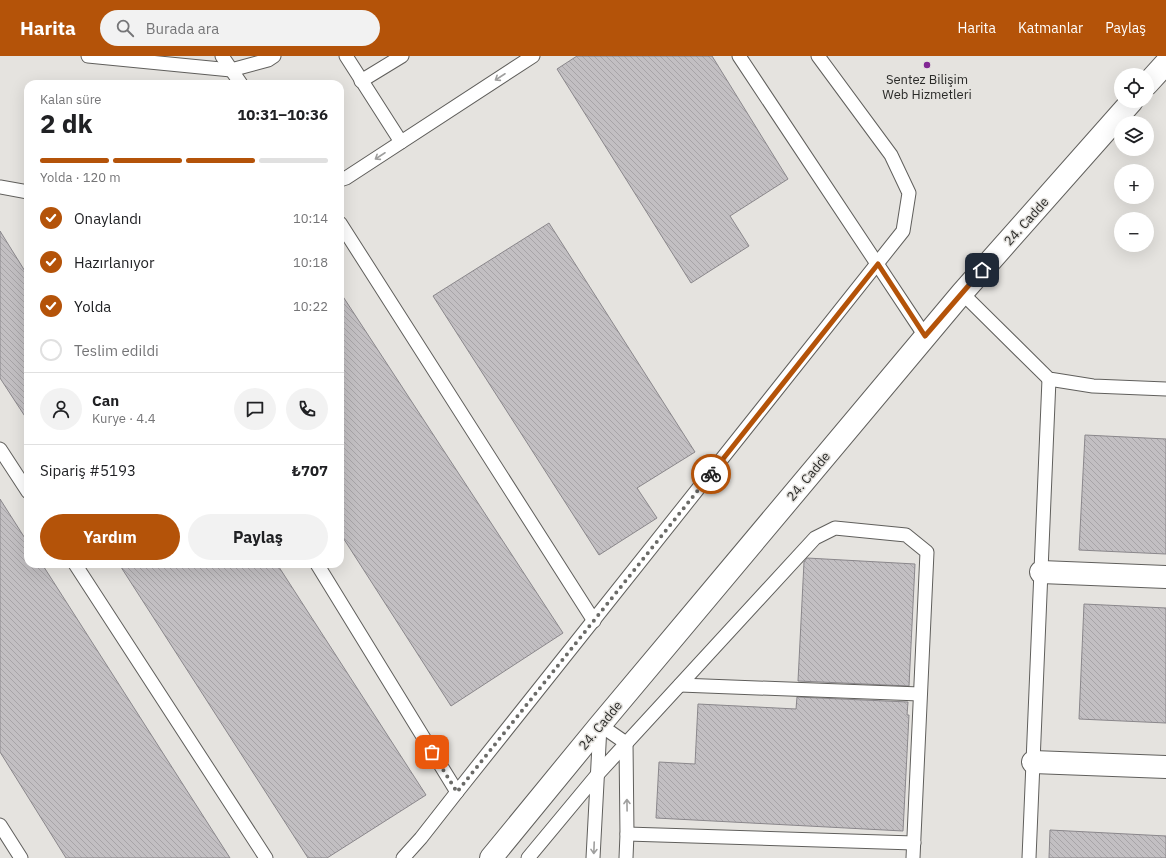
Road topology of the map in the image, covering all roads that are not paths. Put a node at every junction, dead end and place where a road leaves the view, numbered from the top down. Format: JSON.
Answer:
{"nodes":[{"id":1,"x":88,"y":56,"type":"edge"},
{"id":2,"x":222,"y":56,"type":"edge"},
{"id":3,"x":274,"y":56,"type":"edge"},
{"id":4,"x":346,"y":56,"type":"edge"},
{"id":5,"x":402,"y":56,"type":"edge"},
{"id":6,"x":533,"y":56,"type":"edge"},
{"id":7,"x":740,"y":56,"type":"edge"},
{"id":8,"x":818,"y":56,"type":"edge"},
{"id":9,"x":1166,"y":63,"type":"edge"},
{"id":10,"x":231,"y":70,"type":"junction"},
{"id":11,"x":1154,"y":76,"type":"edge"},
{"id":12,"x":238,"y":80,"type":"edge"},
{"id":13,"x":361,"y":81,"type":"junction"},
{"id":14,"x":1126,"y":108,"type":"edge"},
{"id":15,"x":401,"y":142,"type":"junction"},
{"id":16,"x":344,"y":179,"type":"edge"},
{"id":17,"x":0,"y":188,"type":"edge"},
{"id":18,"x":24,"y":191,"type":"edge"},
{"id":19,"x":344,"y":229,"type":"edge"},
{"id":20,"x":878,"y":264,"type":"junction"},
{"id":21,"x":962,"y":293,"type":"junction"},
{"id":22,"x":925,"y":336,"type":"junction"},
{"id":23,"x":1049,"y":379,"type":"junction"},
{"id":24,"x":1166,"y":389,"type":"edge"},
{"id":25,"x":0,"y":449,"type":"edge"},
{"id":26,"x":24,"y":486,"type":"edge"},
{"id":27,"x":78,"y":568,"type":"edge"},
{"id":28,"x":319,"y":568,"type":"edge"},
{"id":29,"x":1041,"y":572,"type":"junction"},
{"id":30,"x":1166,"y":577,"type":"edge"},
{"id":31,"x":594,"y":620,"type":"junction"},
{"id":32,"x":680,"y":685,"type":"junction"},
{"id":33,"x":920,"y":694,"type":"junction"},
{"id":34,"x":600,"y":725,"type":"junction"},
{"id":35,"x":626,"y":743,"type":"junction"},
{"id":36,"x":1033,"y":762,"type":"junction"},
{"id":37,"x":1166,"y":767,"type":"edge"},
{"id":38,"x":597,"y":775,"type":"junction"},
{"id":39,"x":457,"y":792,"type":"junction"},
{"id":40,"x":0,"y":825,"type":"edge"},
{"id":41,"x":628,"y":834,"type":"junction"},
{"id":42,"x":914,"y":843,"type":"junction"},
{"id":43,"x":21,"y":858,"type":"edge"},
{"id":44,"x":266,"y":858,"type":"edge"},
{"id":45,"x":403,"y":858,"type":"edge"},
{"id":46,"x":491,"y":858,"type":"edge"},
{"id":47,"x":528,"y":858,"type":"edge"},
{"id":48,"x":594,"y":858,"type":"edge"},
{"id":49,"x":626,"y":858,"type":"edge"},
{"id":50,"x":913,"y":858,"type":"edge"},
{"id":51,"x":1029,"y":858,"type":"edge"}],
"edges":[{"from":1,"to":10,"type":"lane"},
{"from":2,"to":10,"type":"lane"},
{"from":3,"to":10,"type":"lane"},
{"from":4,"to":13,"type":"lane"},
{"from":5,"to":13,"type":"lane"},
{"from":6,"to":15,"type":"lane","one_way":true},
{"from":7,"to":20,"type":"lane"},
{"from":8,"to":20,"type":"lane"},
{"from":9,"to":11,"type":"street"},
{"from":10,"to":12,"type":"lane"},
{"from":13,"to":15,"type":"lane"},
{"from":14,"to":21,"type":"street","name":"24. Cadde"},
{"from":15,"to":16,"type":"lane","one_way":true},
{"from":17,"to":18,"type":"lane"},
{"from":19,"to":31,"type":"lane"},
{"from":20,"to":22,"type":"lane"},
{"from":20,"to":31,"type":"lane"},
{"from":21,"to":22,"type":"street","name":"24. Cadde"},
{"from":21,"to":23,"type":"lane"},
{"from":22,"to":34,"type":"street","name":"24. Cadde"},
{"from":23,"to":24,"type":"lane"},
{"from":23,"to":29,"type":"lane"},
{"from":25,"to":26,"type":"lane"},
{"from":27,"to":44,"type":"lane"},
{"from":28,"to":39,"type":"lane"},
{"from":29,"to":30,"type":"street"},
{"from":29,"to":36,"type":"lane"},
{"from":31,"to":39,"type":"lane"},
{"from":32,"to":33,"type":"lane"},
{"from":32,"to":33,"type":"lane"},
{"from":32,"to":35,"type":"lane"},
{"from":33,"to":42,"type":"lane"},
{"from":34,"to":35,"type":"lane"},
{"from":34,"to":38,"type":"lane"},
{"from":34,"to":46,"type":"street","name":"24. Cadde"},
{"from":35,"to":38,"type":"lane"},
{"from":41,"to":35,"type":"lane","one_way":true},
{"from":36,"to":37,"type":"street"},
{"from":36,"to":51,"type":"lane"},
{"from":38,"to":47,"type":"lane"},
{"from":38,"to":48,"type":"lane","one_way":true},
{"from":39,"to":45,"type":"lane"},
{"from":40,"to":43,"type":"lane"},
{"from":41,"to":42,"type":"lane"},
{"from":41,"to":49,"type":"lane"},
{"from":42,"to":50,"type":"lane"}]}
